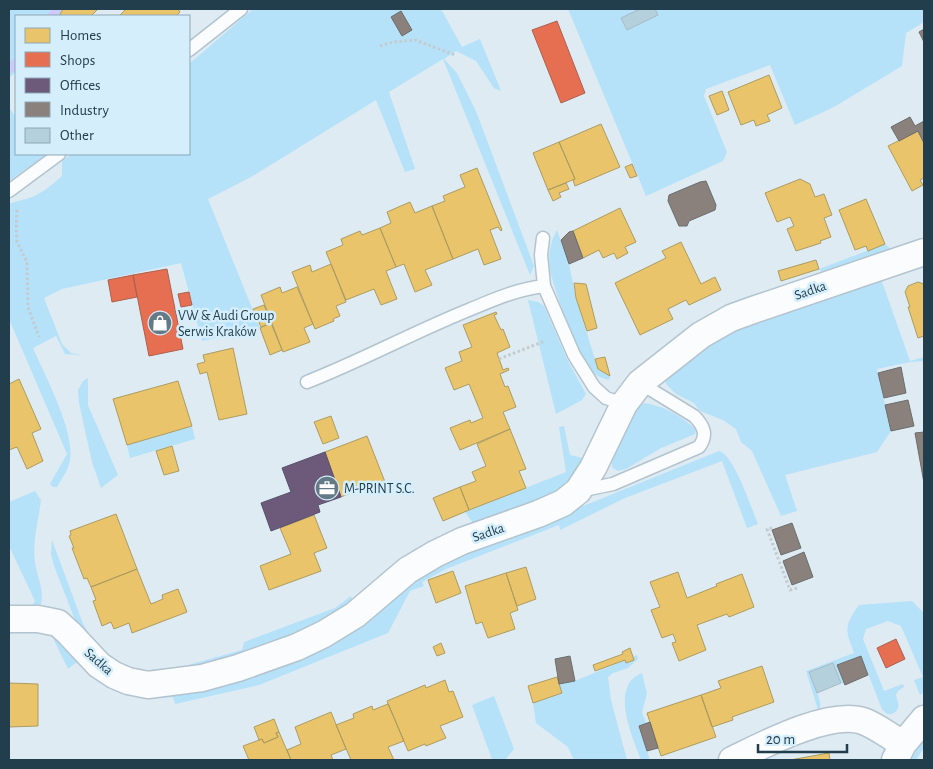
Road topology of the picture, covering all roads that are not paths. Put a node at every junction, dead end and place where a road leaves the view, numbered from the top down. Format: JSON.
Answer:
{"nodes":[{"id":1,"x":241,"y":9,"type":"edge"},
{"id":2,"x":190,"y":49,"type":"edge"},
{"id":3,"x":59,"y":155,"type":"edge"},
{"id":4,"x":9,"y":191,"type":"edge"},
{"id":5,"x":543,"y":238,"type":"dead end"},
{"id":6,"x":924,"y":252,"type":"edge"},
{"id":7,"x":544,"y":286,"type":"junction"},
{"id":8,"x":308,"y":382,"type":"dead end"},
{"id":9,"x":640,"y":383,"type":"junction"},
{"id":10,"x":624,"y":404,"type":"junction"},
{"id":11,"x":578,"y":491,"type":"junction"},
{"id":12,"x":9,"y":619,"type":"edge"},
{"id":13,"x":924,"y":719,"type":"edge"},
{"id":14,"x":899,"y":752,"type":"edge"},
{"id":15,"x":732,"y":760,"type":"edge"}],
"edges":[{"from":1,"to":2,"type":"lane"},
{"from":3,"to":4,"type":"lane"},
{"from":5,"to":7,"type":"lane"},
{"from":6,"to":9,"type":"street","name":"Sadka"},
{"from":7,"to":8,"type":"lane"},
{"from":7,"to":10,"type":"lane"},
{"from":9,"to":10,"type":"street","name":"Sadka"},
{"from":9,"to":11,"type":"lane"},
{"from":10,"to":11,"type":"street","name":"Sadka"},
{"from":11,"to":12,"type":"street","name":"Sadka"},
{"from":13,"to":14,"type":"street"},
{"from":14,"to":15,"type":"street"}]}
